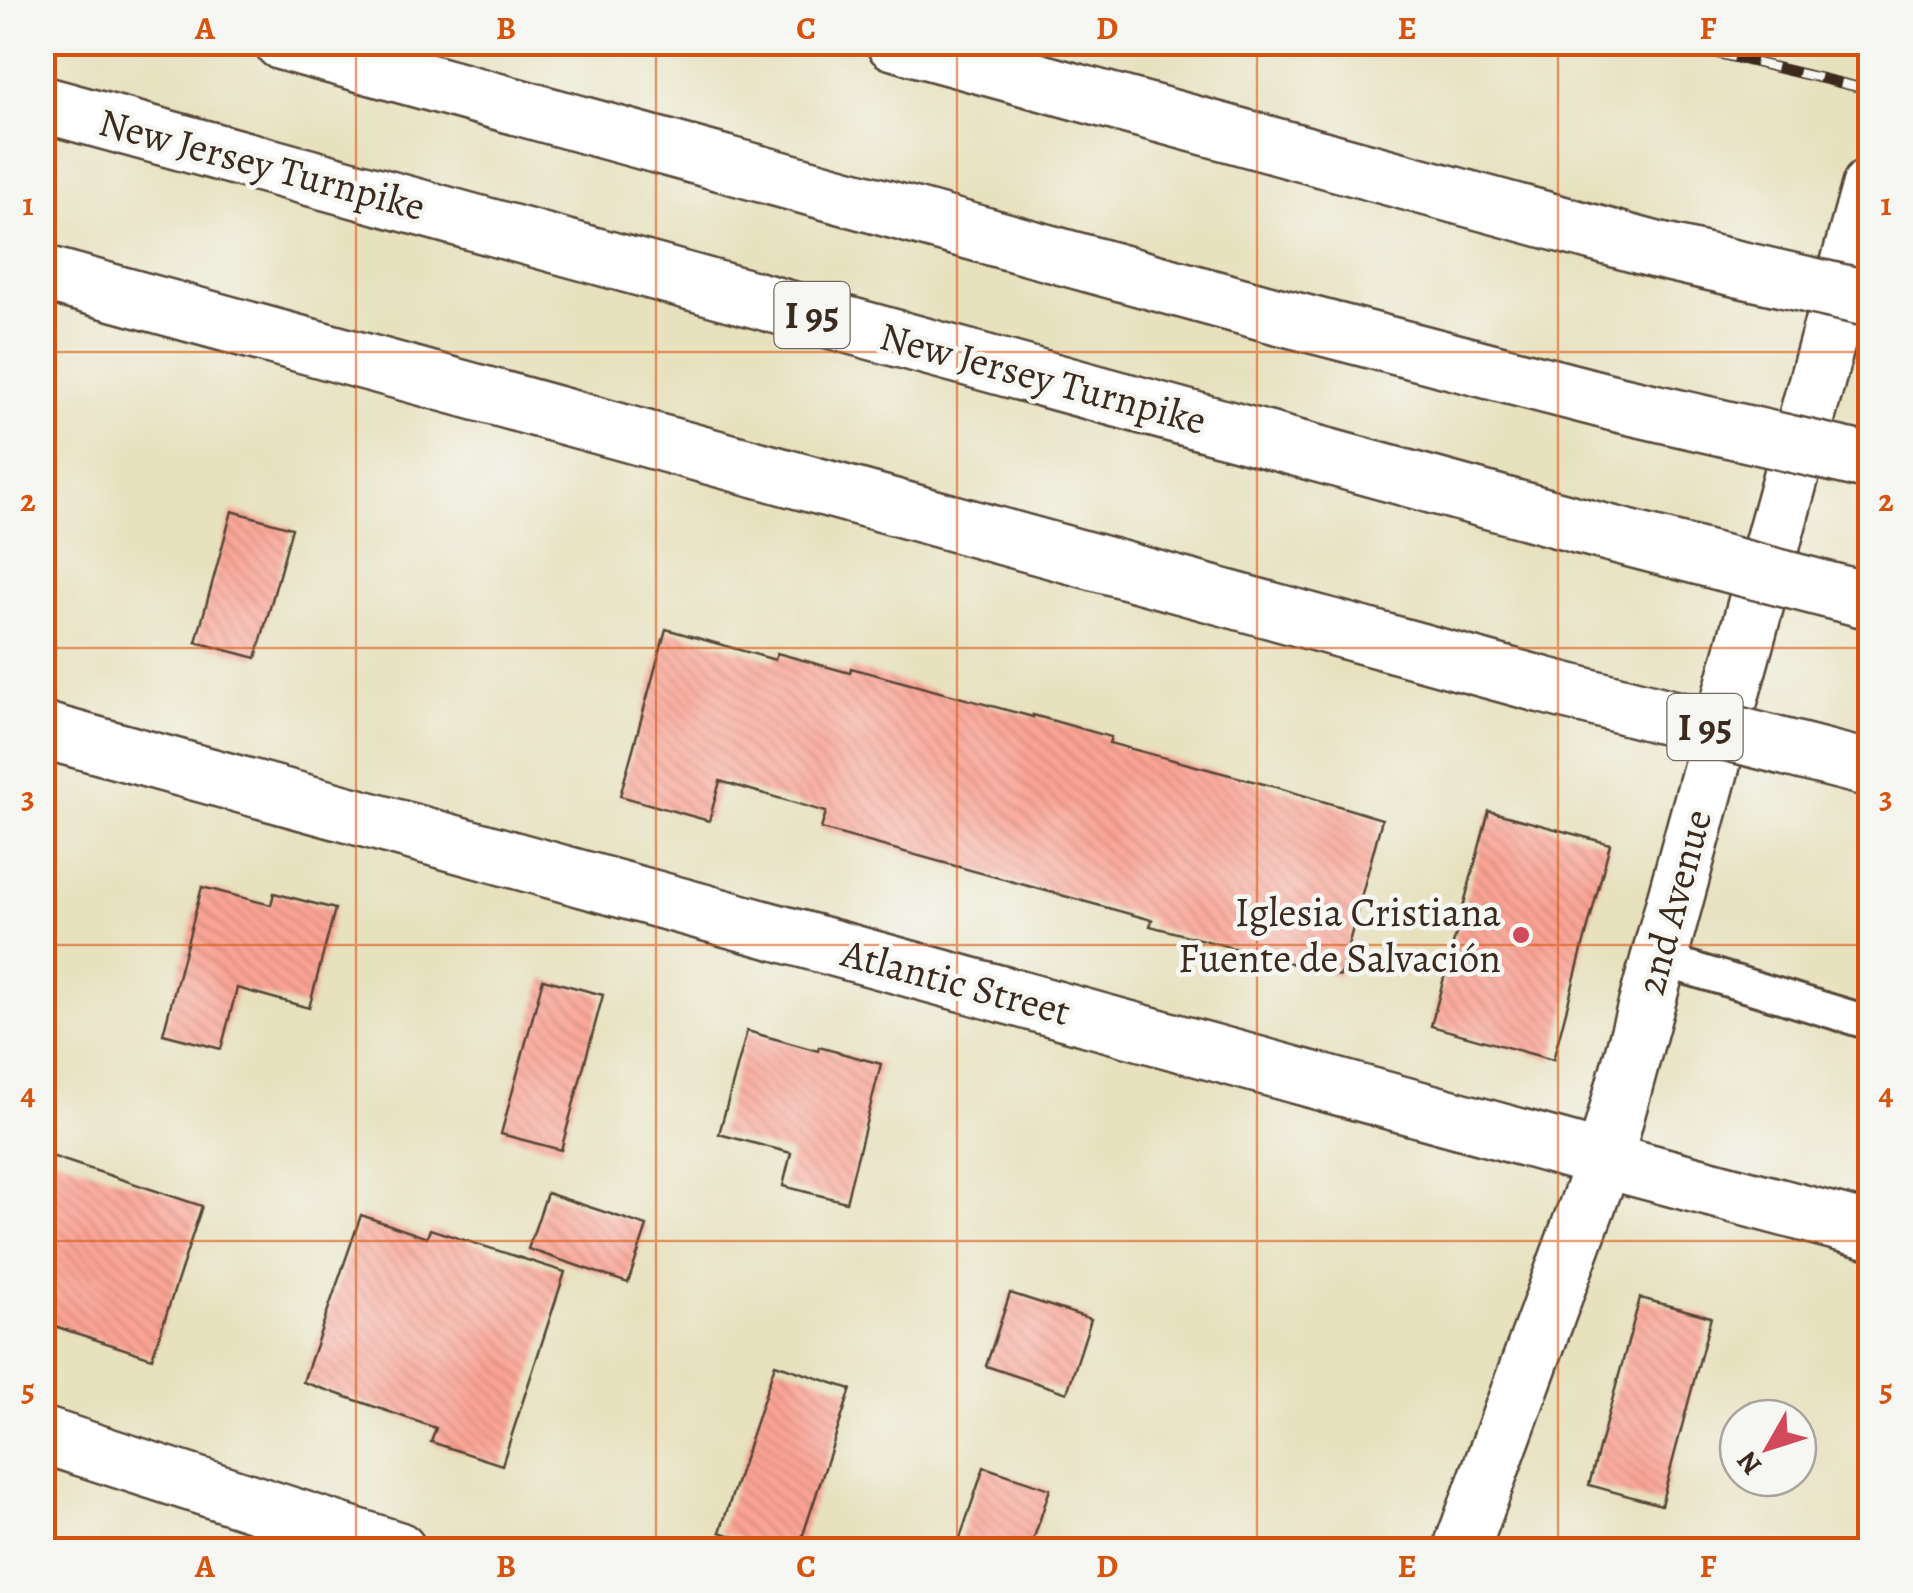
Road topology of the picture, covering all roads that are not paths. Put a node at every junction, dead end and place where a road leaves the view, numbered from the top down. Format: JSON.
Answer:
{"nodes":[{"id":1,"x":282,"y":42,"type":"edge"},
{"id":2,"x":894,"y":42,"type":"edge"},
{"id":3,"x":42,"y":104,"type":"edge"},
{"id":4,"x":1870,"y":186,"type":"edge"},
{"id":5,"x":42,"y":273,"type":"edge"},
{"id":6,"x":1870,"y":298,"type":"edge"},
{"id":7,"x":1870,"y":462,"type":"edge"},
{"id":8,"x":1870,"y":601,"type":"edge"},
{"id":9,"x":42,"y":730,"type":"edge"},
{"id":10,"x":1870,"y":769,"type":"edge"},
{"id":11,"x":1659,"y":959,"type":"junction"},
{"id":12,"x":1870,"y":1023,"type":"edge"},
{"id":13,"x":1604,"y":1160,"type":"junction"},
{"id":14,"x":1870,"y":1231,"type":"edge"},
{"id":15,"x":42,"y":1435,"type":"edge"},
{"id":16,"x":398,"y":1550,"type":"edge"},
{"id":17,"x":1461,"y":1550,"type":"edge"}],
"edges":[{"from":1,"to":7,"type":"main road","bridge":true},
{"from":2,"to":6,"type":"main road","bridge":true},
{"from":3,"to":8,"type":"main road","name":"New Jersey Turnpike","number":"I 95","bridge":true},
{"from":4,"to":11,"type":"main road","name":"2nd Avenue"},
{"from":5,"to":10,"type":"main road","number":"I 95","bridge":true},
{"from":9,"to":13,"type":"main road","name":"Atlantic Street"},
{"from":11,"to":12,"type":"lane"},
{"from":11,"to":13,"type":"main road","name":"2nd Avenue"},
{"from":13,"to":14,"type":"main road","name":"Atlantic Street"},
{"from":13,"to":17,"type":"main road","name":"2nd Avenue"},
{"from":15,"to":16,"type":"main road"}]}
